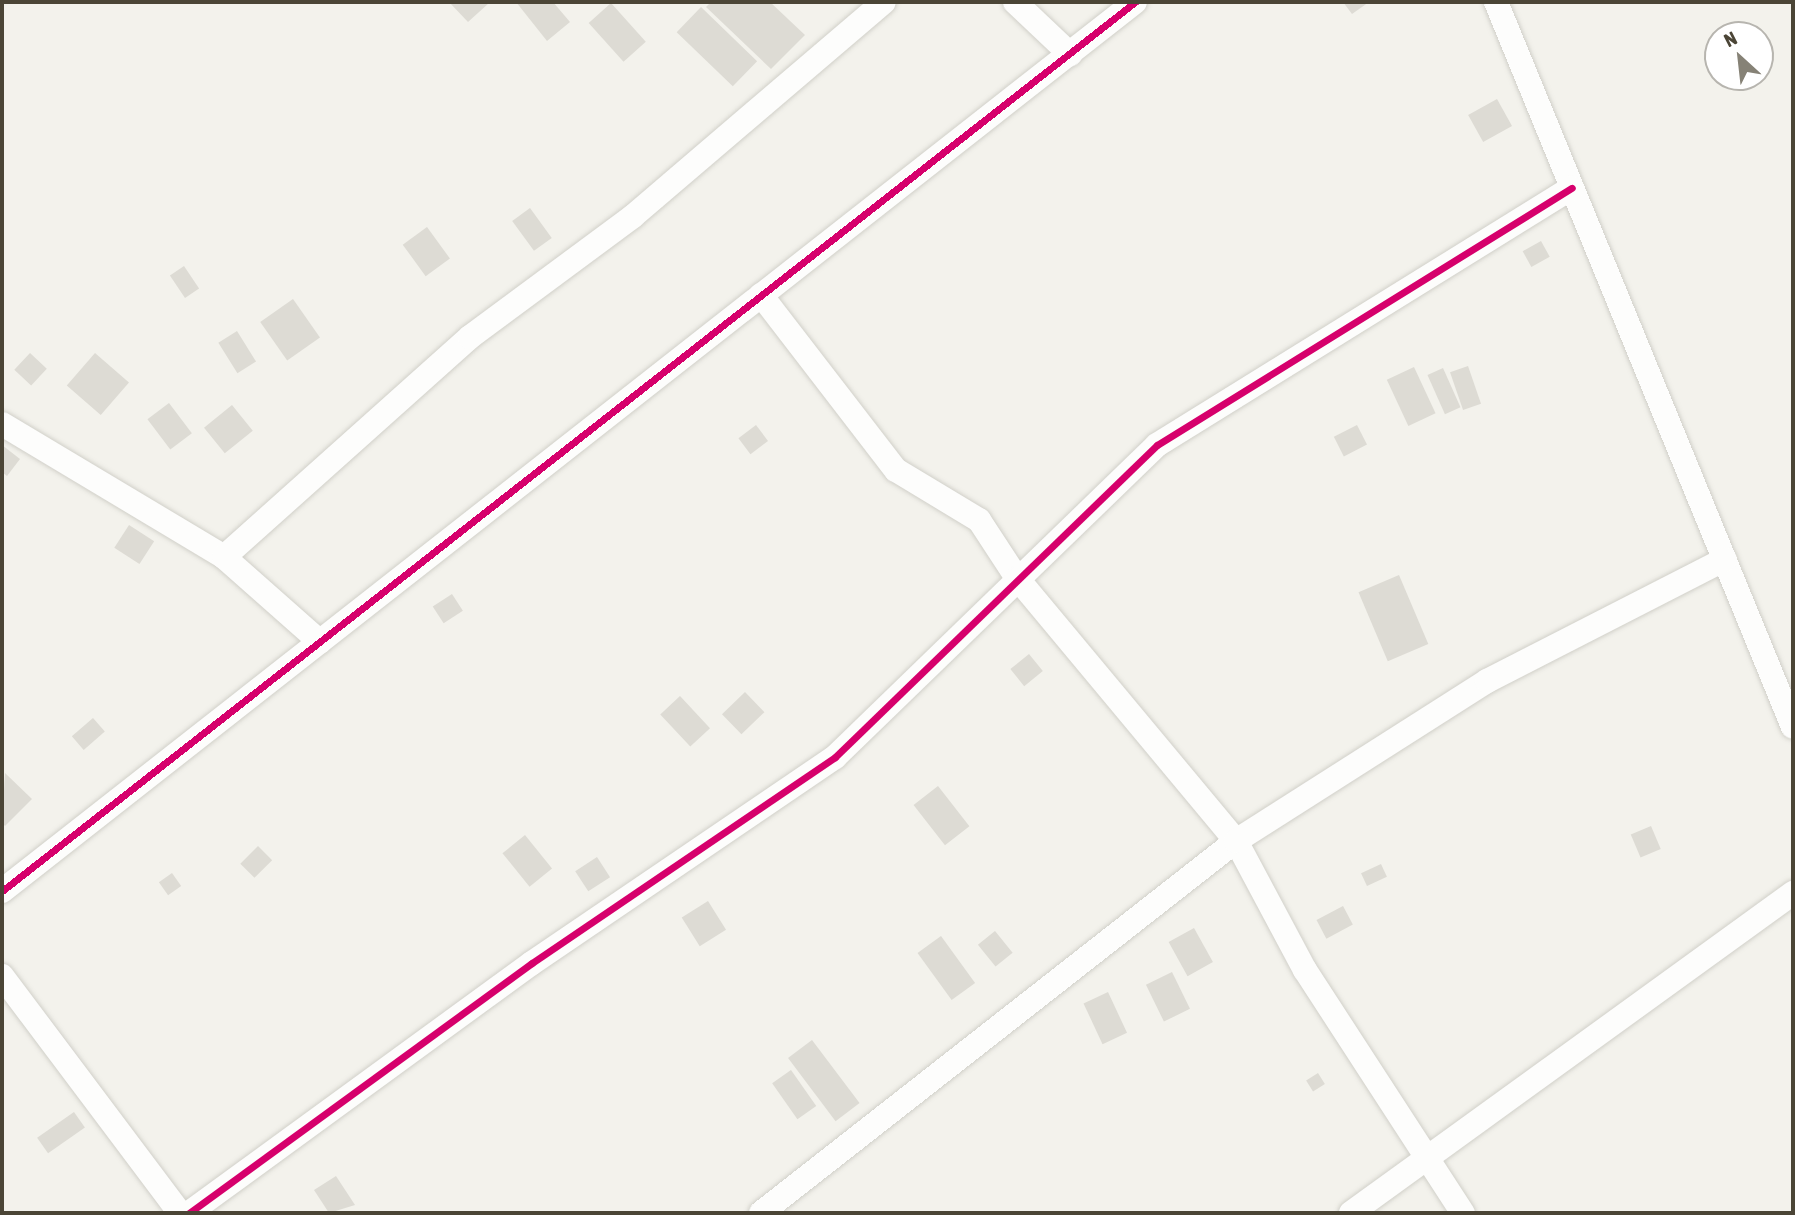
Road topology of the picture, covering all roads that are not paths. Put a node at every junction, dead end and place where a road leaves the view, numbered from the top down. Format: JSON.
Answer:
{"nodes":[{"id":1,"x":884,"y":2,"type":"edge"},
{"id":2,"x":1015,"y":2,"type":"edge"},
{"id":3,"x":1135,"y":2,"type":"edge"},
{"id":4,"x":1496,"y":2,"type":"edge"},
{"id":5,"x":1070,"y":54,"type":"junction"},
{"id":6,"x":1573,"y":188,"type":"junction"},
{"id":7,"x":761,"y":295,"type":"junction"},
{"id":8,"x":2,"y":424,"type":"edge"},
{"id":9,"x":224,"y":556,"type":"junction"},
{"id":10,"x":1725,"y":559,"type":"junction"},
{"id":11,"x":1017,"y":578,"type":"junction"},
{"id":12,"x":320,"y":642,"type":"junction"},
{"id":13,"x":1793,"y":727,"type":"edge"},
{"id":14,"x":1236,"y":841,"type":"junction"},
{"id":15,"x":2,"y":891,"type":"edge"},
{"id":16,"x":1793,"y":893,"type":"edge"},
{"id":17,"x":2,"y":976,"type":"edge"},
{"id":18,"x":1424,"y":1157,"type":"junction"},
{"id":19,"x":180,"y":1213,"type":"edge"},
{"id":20,"x":189,"y":1213,"type":"edge"},
{"id":21,"x":761,"y":1213,"type":"edge"},
{"id":22,"x":1351,"y":1213,"type":"edge"},
{"id":23,"x":1463,"y":1213,"type":"edge"}],
"edges":[{"from":1,"to":9,"type":"street"},
{"from":2,"to":5,"type":"street"},
{"from":3,"to":5,"type":"street"},
{"from":4,"to":6,"type":"street"},
{"from":5,"to":7,"type":"street"},
{"from":6,"to":10,"type":"street"},
{"from":6,"to":11,"type":"street"},
{"from":7,"to":11,"type":"street"},
{"from":7,"to":12,"type":"street"},
{"from":8,"to":9,"type":"street"},
{"from":9,"to":12,"type":"street"},
{"from":10,"to":13,"type":"street"},
{"from":10,"to":14,"type":"street"},
{"from":11,"to":14,"type":"street"},
{"from":11,"to":20,"type":"street"},
{"from":12,"to":15,"type":"street"},
{"from":14,"to":18,"type":"street"},
{"from":14,"to":21,"type":"street"},
{"from":16,"to":18,"type":"street"},
{"from":17,"to":19,"type":"street"},
{"from":18,"to":22,"type":"street"},
{"from":18,"to":23,"type":"street"}]}
